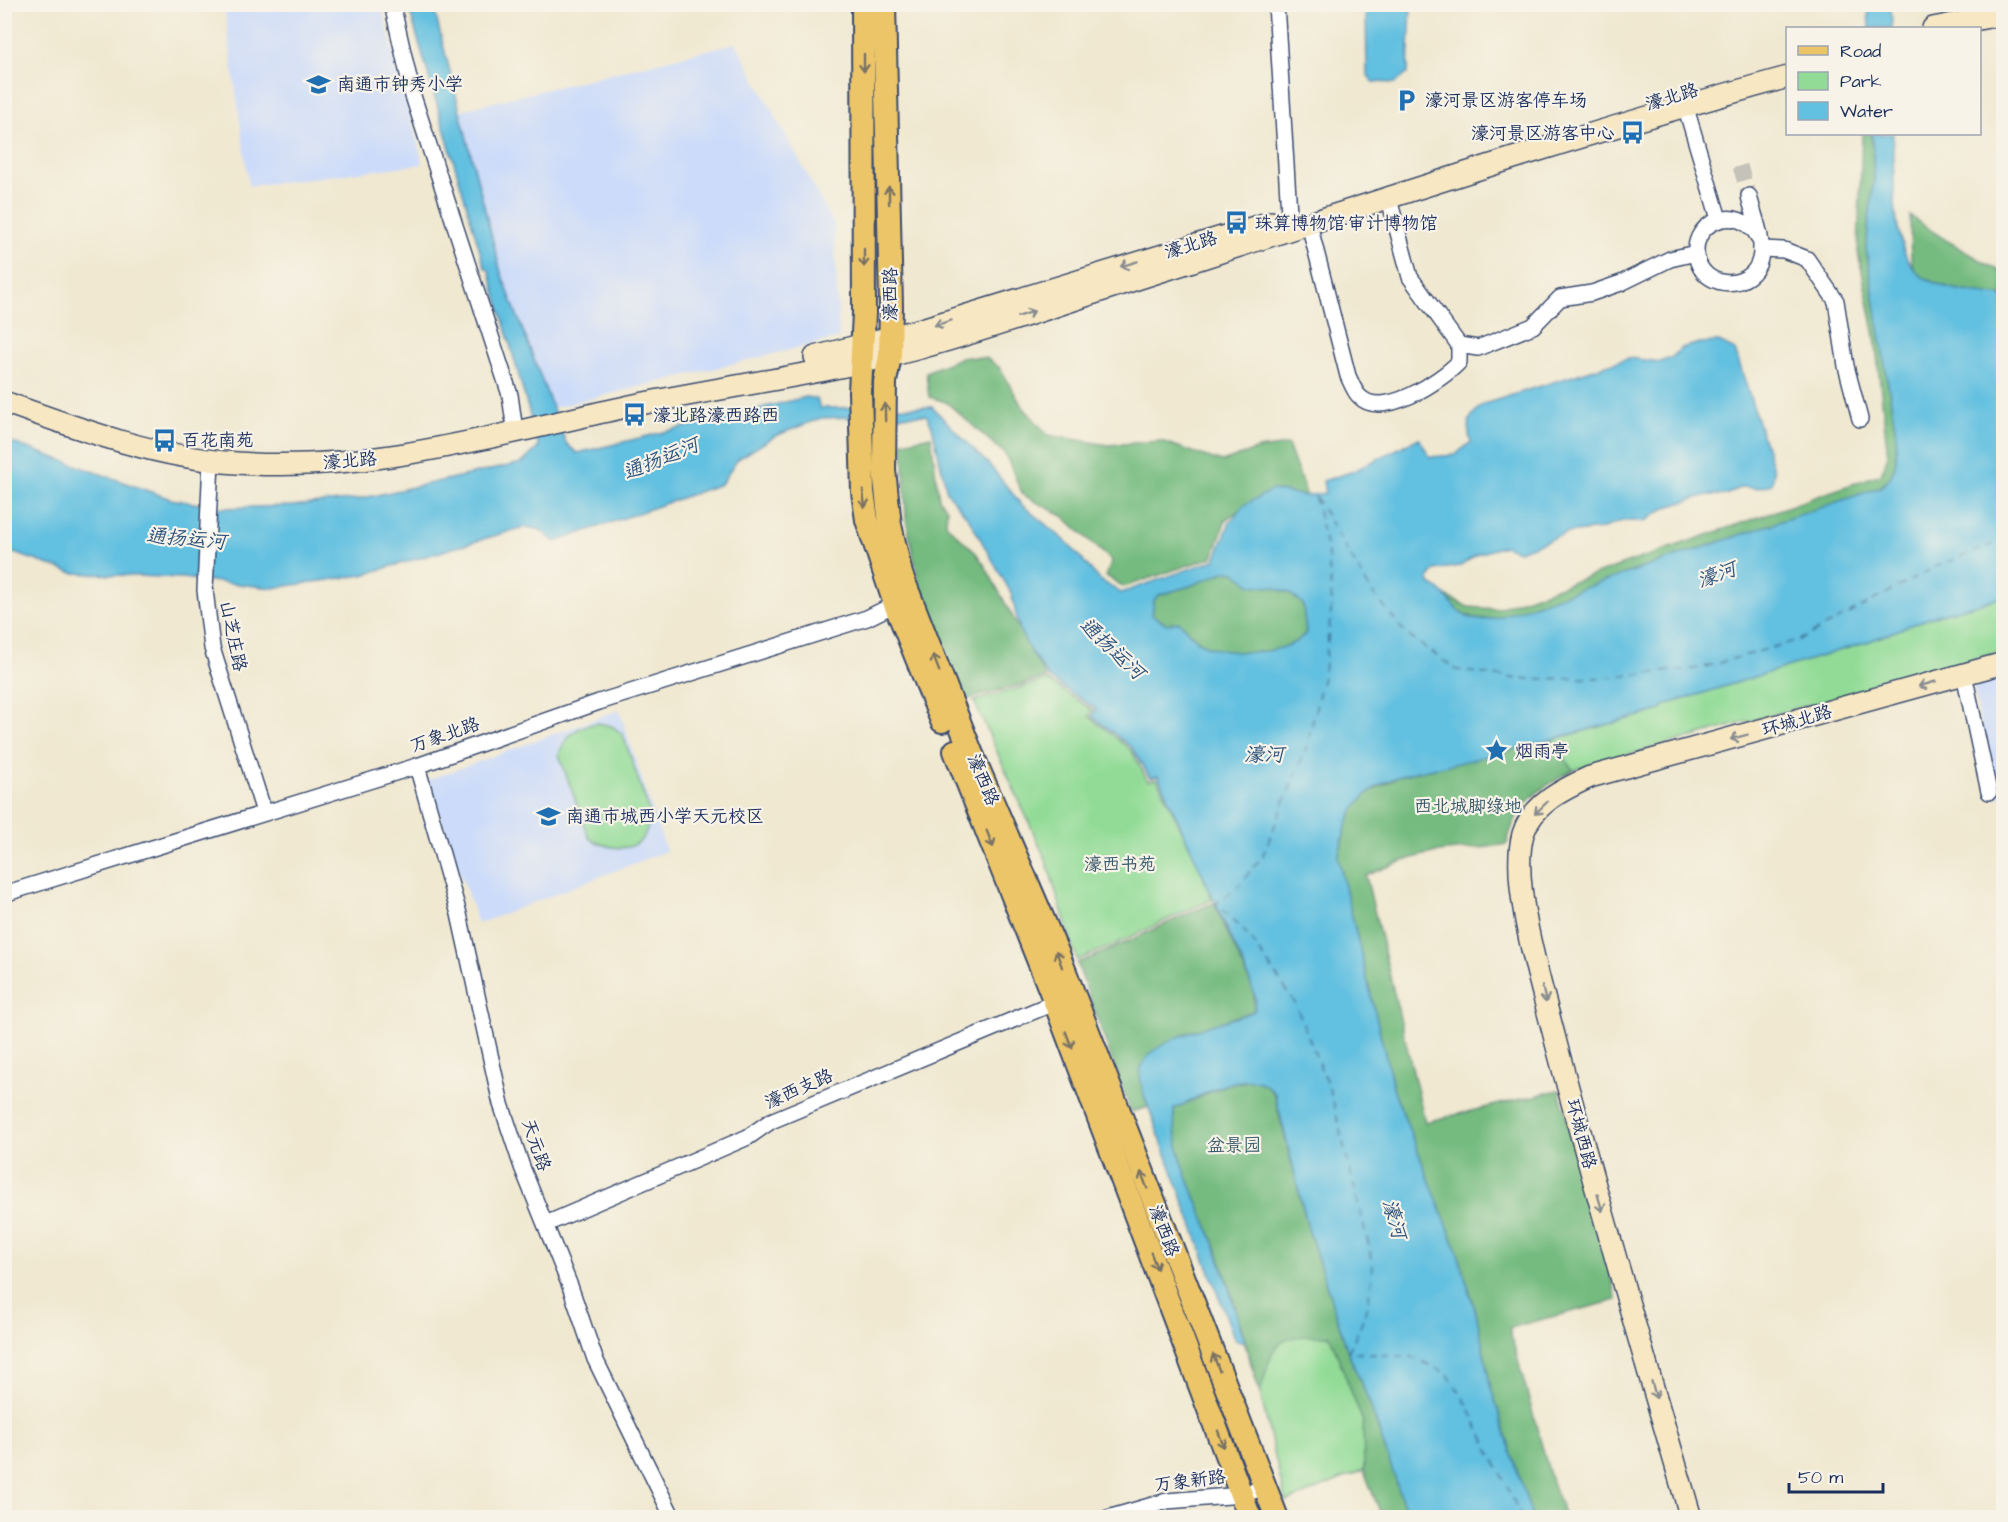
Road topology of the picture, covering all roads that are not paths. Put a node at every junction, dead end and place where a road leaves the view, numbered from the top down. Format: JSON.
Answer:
{"nodes":[{"id":1,"x":392,"y":4,"type":"edge"},
{"id":2,"x":863,"y":4,"type":"edge"},
{"id":3,"x":884,"y":4,"type":"edge"},
{"id":4,"x":1276,"y":4,"type":"edge"},
{"id":5,"x":2004,"y":14,"type":"edge"},
{"id":6,"x":2004,"y":26,"type":"edge"},
{"id":7,"x":1938,"y":27,"type":"edge"},
{"id":8,"x":1981,"y":31,"type":"edge"},
{"id":9,"x":1786,"y":65,"type":"edge"},
{"id":10,"x":1786,"y":78,"type":"edge"},
{"id":11,"x":1685,"y":105,"type":"junction"},
{"id":12,"x":1749,"y":196,"type":"tunnel mouth"},
{"id":13,"x":1389,"y":199,"type":"junction"},
{"id":14,"x":1719,"y":219,"type":"junction"},
{"id":15,"x":1296,"y":223,"type":"junction"},
{"id":16,"x":1760,"y":244,"type":"junction"},
{"id":17,"x":1696,"y":253,"type":"junction"},
{"id":18,"x":1459,"y":345,"type":"junction"},
{"id":19,"x":890,"y":347,"type":"junction"},
{"id":20,"x":863,"y":353,"type":"junction"},
{"id":21,"x":4,"y":402,"type":"edge"},
{"id":22,"x":1860,"y":419,"type":"dead end"},
{"id":23,"x":520,"y":430,"type":"junction"},
{"id":24,"x":211,"y":461,"type":"junction"},
{"id":25,"x":895,"y":604,"type":"junction"},
{"id":26,"x":2004,"y":663,"type":"edge"},
{"id":27,"x":1964,"y":674,"type":"junction"},
{"id":28,"x":417,"y":766,"type":"junction"},
{"id":29,"x":1590,"y":777,"type":"joint"},
{"id":30,"x":1989,"y":792,"type":"dead end"},
{"id":31,"x":264,"y":812,"type":"junction"},
{"id":32,"x":4,"y":894,"type":"edge"},
{"id":33,"x":1063,"y":999,"type":"junction"},
{"id":34,"x":546,"y":1224,"type":"junction"},
{"id":35,"x":1265,"y":1487,"type":"junction"},
{"id":36,"x":1242,"y":1495,"type":"junction"},
{"id":37,"x":673,"y":1518,"type":"edge"},
{"id":38,"x":1108,"y":1518,"type":"edge"},
{"id":39,"x":1239,"y":1518,"type":"edge"},
{"id":40,"x":1250,"y":1518,"type":"edge"},
{"id":41,"x":1277,"y":1518,"type":"edge"},
{"id":42,"x":1691,"y":1518,"type":"edge"}],
"edges":[{"from":1,"to":23,"type":"street"},
{"from":2,"to":20,"type":"main road","name":"濠西路","one_way":true},
{"from":19,"to":3,"type":"main road","name":"濠西路","one_way":true},
{"from":4,"to":15,"type":"street"},
{"from":5,"to":7,"type":"street"},
{"from":6,"to":8,"type":"street"},
{"from":9,"to":15,"type":"street","name":"濠北路"},
{"from":10,"to":11,"type":"street","name":"濠北路"},
{"from":11,"to":13,"type":"street","name":"濠北路"},
{"from":11,"to":14,"type":"street"},
{"from":12,"to":16,"type":"street"},
{"from":13,"to":15,"type":"street","name":"濠北路"},
{"from":13,"to":18,"type":"street"},
{"from":14,"to":16,"type":"street"},
{"from":14,"to":17,"type":"street"},
{"from":15,"to":18,"type":"street"},
{"from":15,"to":19,"type":"street","name":"濠北路"},
{"from":16,"to":17,"type":"street"},
{"from":16,"to":22,"type":"street"},
{"from":17,"to":18,"type":"street"},
{"from":19,"to":20,"type":"street","name":"濠北路"},
{"from":33,"to":19,"type":"main road","name":"濠西路","one_way":true},
{"from":20,"to":23,"type":"street","name":"濠北路"},
{"from":20,"to":25,"type":"main road","name":"濠西路","one_way":true},
{"from":21,"to":24,"type":"street","name":"濠北路"},
{"from":23,"to":24,"type":"street","name":"濠北路"},
{"from":24,"to":31,"type":"street","name":"山芝庄路"},
{"from":25,"to":28,"type":"street","name":"万象北路"},
{"from":25,"to":33,"type":"main road","name":"濠西路","one_way":true},
{"from":26,"to":27,"type":"street","name":"环城北路"},
{"from":27,"to":29,"type":"street","name":"环城北路","one_way":true},
{"from":27,"to":30,"type":"street"},
{"from":28,"to":31,"type":"street","name":"万象北路"},
{"from":28,"to":34,"type":"street","name":"天元路"},
{"from":29,"to":42,"type":"street","name":"环城西路","one_way":true},
{"from":31,"to":32,"type":"street","name":"万象北路"},
{"from":33,"to":34,"type":"street","name":"濠西支路"},
{"from":35,"to":33,"type":"main road","name":"濠西路","one_way":true},
{"from":33,"to":36,"type":"main road","name":"濠西路","one_way":true},
{"from":34,"to":37,"type":"street","name":"天元路"},
{"from":35,"to":36,"type":"street","name":"万象新路"},
{"from":35,"to":41,"type":"main road","name":"濠西路"},
{"from":36,"to":38,"type":"street","name":"万象新路"},
{"from":36,"to":39,"type":"street"},
{"from":36,"to":40,"type":"main road","name":"濠西路"}]}
